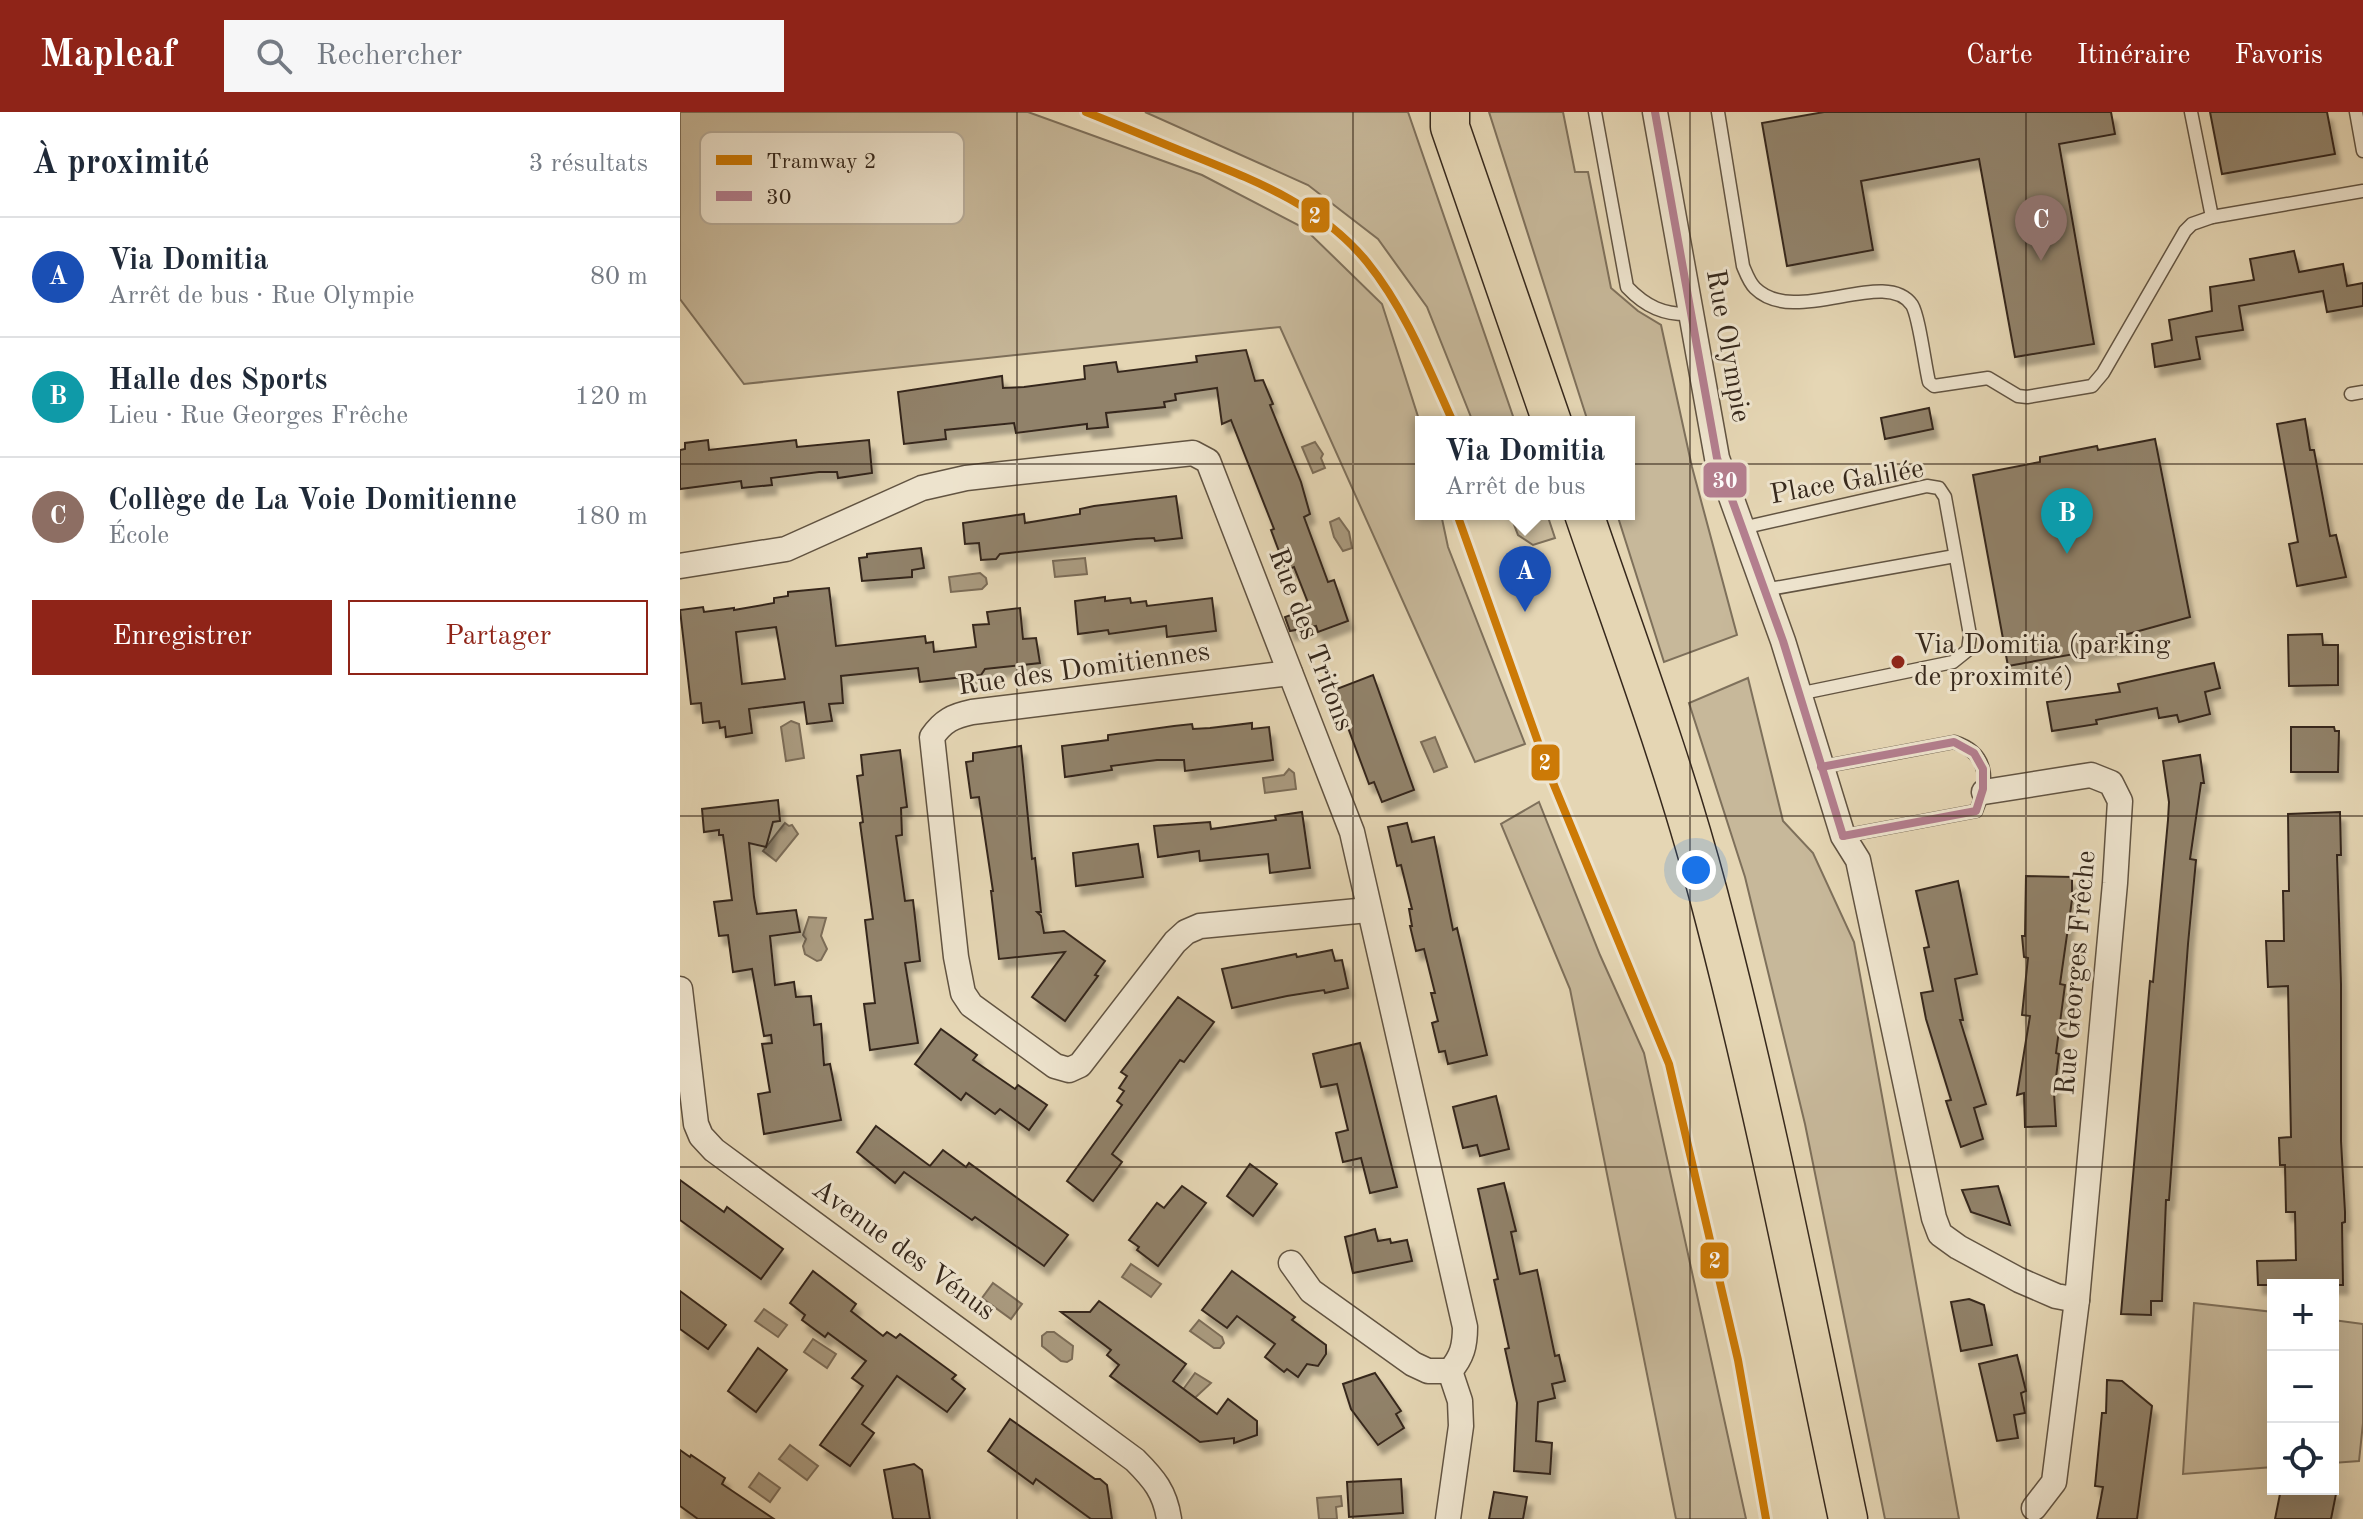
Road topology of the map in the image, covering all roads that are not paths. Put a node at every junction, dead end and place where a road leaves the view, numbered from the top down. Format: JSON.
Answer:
{"nodes":[{"id":1,"x":1595,"y":112,"type":"edge"},
{"id":2,"x":1655,"y":112,"type":"edge"},
{"id":3,"x":1718,"y":112,"type":"edge"},
{"id":4,"x":2191,"y":112,"type":"edge"},
{"id":5,"x":2356,"y":112,"type":"edge"},
{"id":6,"x":1446,"y":117,"type":"edge"},
{"id":7,"x":2363,"y":151,"type":"edge"},
{"id":8,"x":2363,"y":191,"type":"edge"},
{"id":9,"x":2212,"y":217,"type":"junction"},
{"id":10,"x":1691,"y":314,"type":"junction"},
{"id":11,"x":1550,"y":416,"type":"edge"},
{"id":12,"x":1586,"y":520,"type":"edge"},
{"id":13,"x":1742,"y":528,"type":"junction"},
{"id":14,"x":1955,"y":556,"type":"junction"},
{"id":15,"x":680,"y":566,"type":"edge"},
{"id":16,"x":1764,"y":590,"type":"junction"},
{"id":17,"x":1290,"y":673,"type":"junction"},
{"id":18,"x":1798,"y":694,"type":"junction"},
{"id":19,"x":1821,"y":767,"type":"junction"},
{"id":20,"x":1984,"y":792,"type":"junction"},
{"id":21,"x":1843,"y":836,"type":"junction"},
{"id":22,"x":1368,"y":910,"type":"junction"},
{"id":23,"x":680,"y":989,"type":"edge"},
{"id":24,"x":1291,"y":1263,"type":"dead end"},
{"id":25,"x":2077,"y":1300,"type":"junction"},
{"id":26,"x":1450,"y":1371,"type":"junction"},
{"id":27,"x":2034,"y":1508,"type":"dead end"},
{"id":28,"x":1169,"y":1519,"type":"edge"},
{"id":29,"x":1448,"y":1519,"type":"edge"},
{"id":30,"x":1848,"y":1519,"type":"edge"}],
"edges":[{"from":1,"to":10,"type":"lane"},
{"from":2,"to":10,"type":"street","name":"Rue Olympie"},
{"from":3,"to":9,"type":"lane"},
{"from":4,"to":9,"type":"lane"},
{"from":5,"to":7,"type":"lane"},
{"from":6,"to":11,"type":"main road"},
{"from":8,"to":9,"type":"lane"},
{"from":10,"to":13,"type":"street","name":"Rue Olympie"},
{"from":12,"to":30,"type":"main road"},
{"from":13,"to":14,"type":"lane","name":"Place Galilée"},
{"from":13,"to":16,"type":"street","name":"Rue Olympie"},
{"from":14,"to":16,"type":"lane"},
{"from":14,"to":18,"type":"lane","name":"Place Galilée"},
{"from":15,"to":17,"type":"street","name":"Rue des Tritons"},
{"from":16,"to":18,"type":"street","name":"Rue Olympie"},
{"from":17,"to":22,"type":"street","name":"Rue des Tritons"},
{"from":17,"to":22,"type":"street","name":"Rue des Domitiennes"},
{"from":18,"to":19,"type":"street","name":"Rue Olympie"},
{"from":19,"to":20,"type":"lane"},
{"from":19,"to":21,"type":"street","name":"Rue Olympie"},
{"from":20,"to":21,"type":"lane"},
{"from":20,"to":25,"type":"street","name":"Rue Georges Frêche"},
{"from":21,"to":25,"type":"street","name":"Rue Olympie"},
{"from":22,"to":26,"type":"street","name":"Rue des Tritons"},
{"from":23,"to":28,"type":"street","name":"Avenue des Vénus"},
{"from":24,"to":26,"type":"street"},
{"from":25,"to":27,"type":"street","name":"Rue Georges Frêche"},
{"from":26,"to":29,"type":"street"}]}
